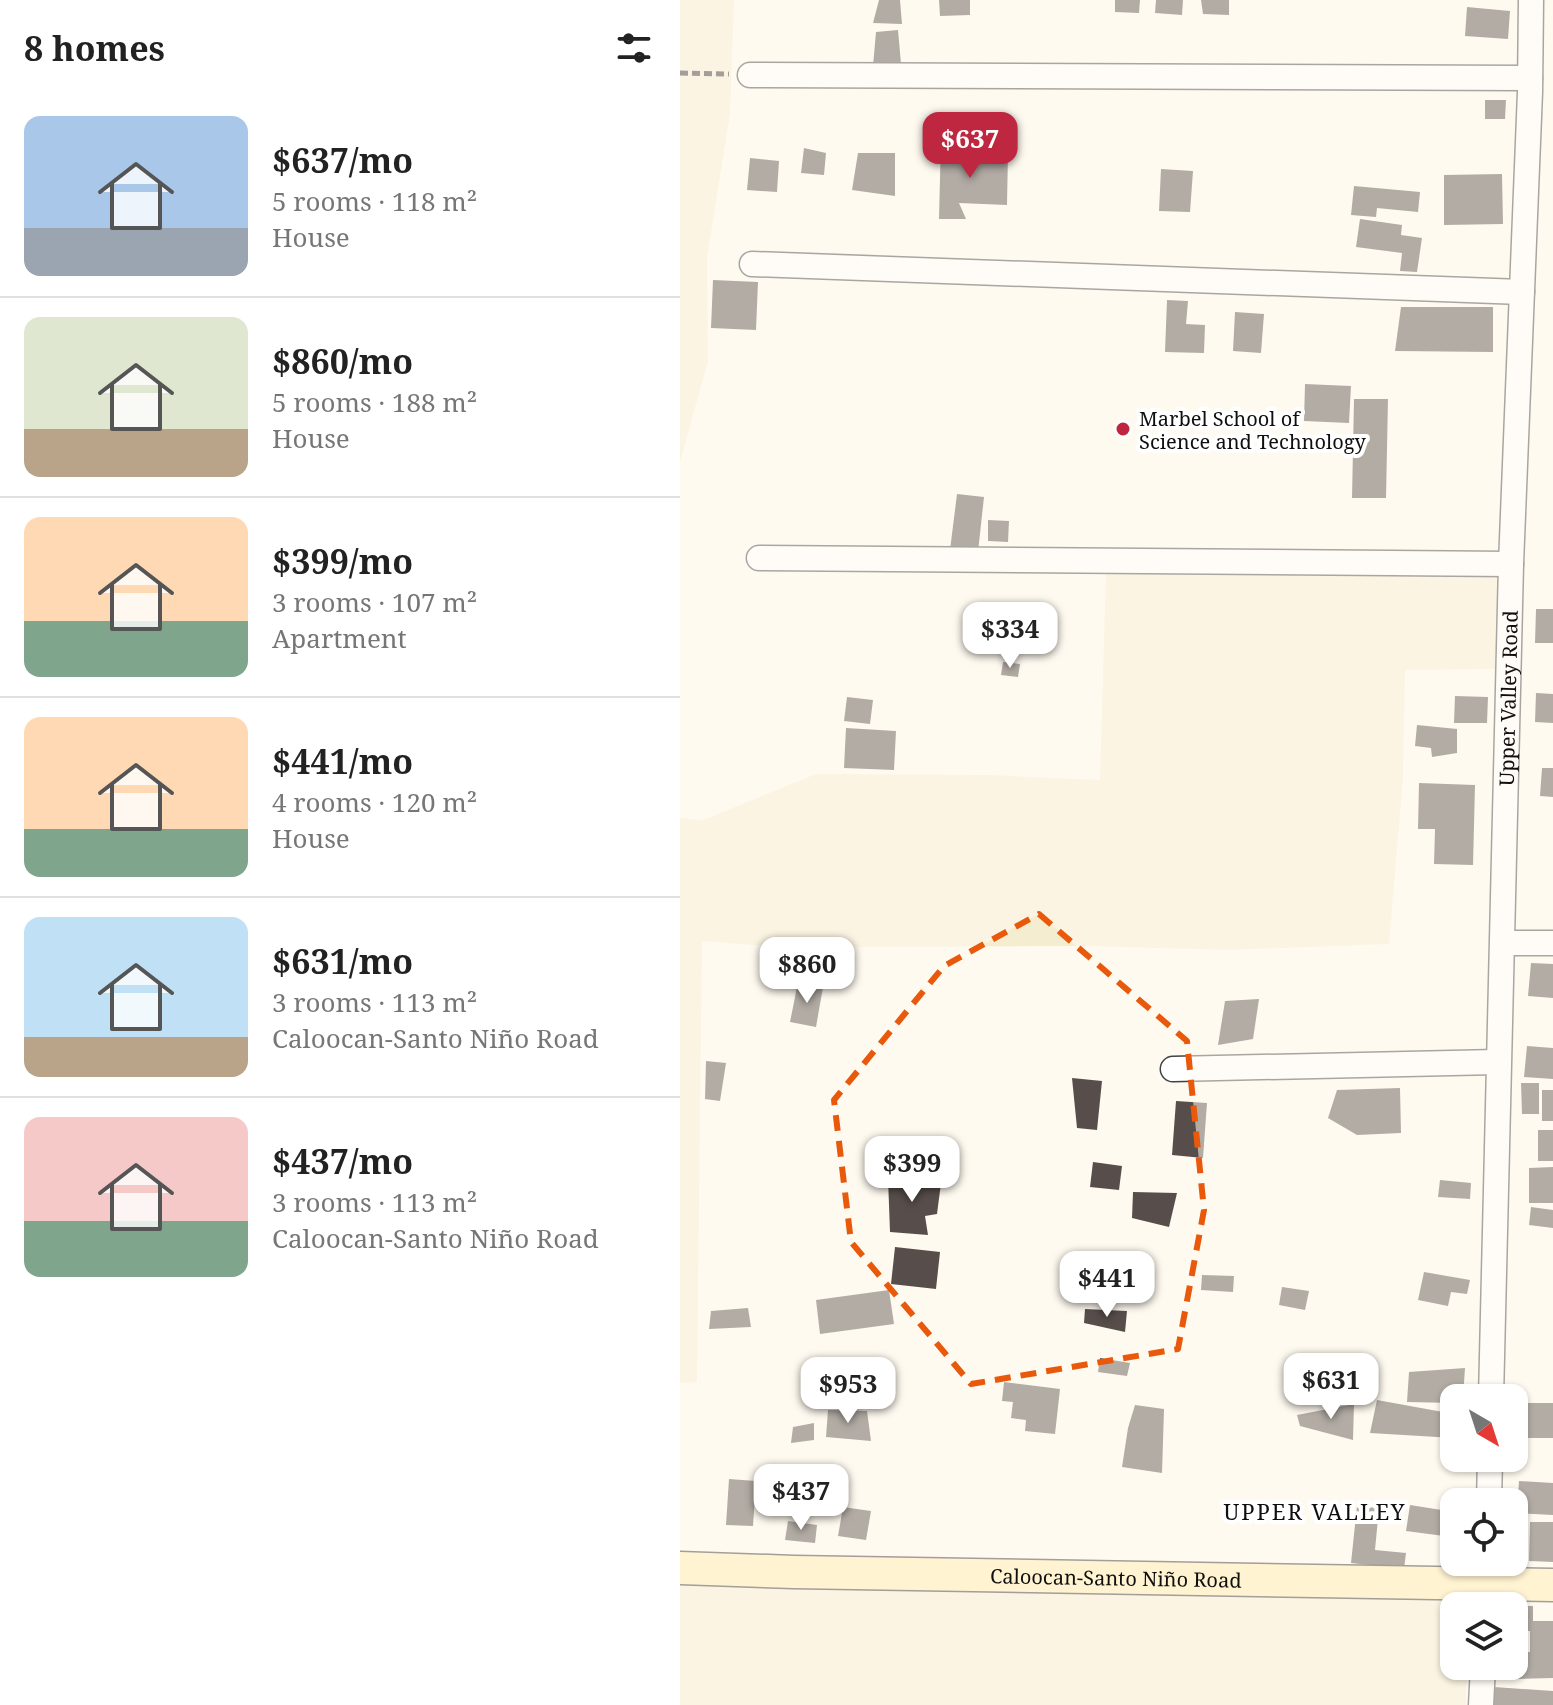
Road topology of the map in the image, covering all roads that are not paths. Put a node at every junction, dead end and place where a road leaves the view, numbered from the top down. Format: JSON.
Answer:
{"nodes":[{"id":1,"x":1531,"y":0,"type":"edge"},
{"id":2,"x":750,"y":75,"type":"road end"},
{"id":3,"x":1538,"y":88,"type":"edge"},
{"id":4,"x":752,"y":264,"type":"dead end"},
{"id":5,"x":1522,"y":292,"type":"junction"},
{"id":6,"x":759,"y":558,"type":"dead end"},
{"id":7,"x":1511,"y":564,"type":"junction"},
{"id":8,"x":1503,"y":943,"type":"junction"},
{"id":9,"x":1553,"y":943,"type":"edge"},
{"id":10,"x":1497,"y":1062,"type":"junction"},
{"id":11,"x":1173,"y":1069,"type":"dead end"},
{"id":12,"x":1491,"y":1384,"type":"edge"},
{"id":13,"x":680,"y":1568,"type":"edge"},
{"id":14,"x":1487,"y":1584,"type":"edge"},
{"id":15,"x":1553,"y":1585,"type":"edge"},
{"id":16,"x":1482,"y":1680,"type":"edge"},
{"id":17,"x":1481,"y":1705,"type":"edge"}],
"edges":[{"from":1,"to":3,"type":"street","name":"Upper Valley Road"},
{"from":2,"to":3,"type":"street"},
{"from":3,"to":5,"type":"street","name":"Upper Valley Road"},
{"from":4,"to":5,"type":"street"},
{"from":5,"to":7,"type":"street","name":"Upper Valley Road"},
{"from":6,"to":7,"type":"street"},
{"from":7,"to":8,"type":"street","name":"Upper Valley Road"},
{"from":8,"to":9,"type":"street"},
{"from":8,"to":10,"type":"street","name":"Upper Valley Road"},
{"from":10,"to":11,"type":"street"},
{"from":10,"to":12,"type":"street","name":"Upper Valley Road"},
{"from":13,"to":14,"type":"street","name":"Caloocan-Santo Niño Road"},
{"from":14,"to":15,"type":"street","name":"Caloocan-Santo Niño Road"},
{"from":16,"to":17,"type":"street"}]}
